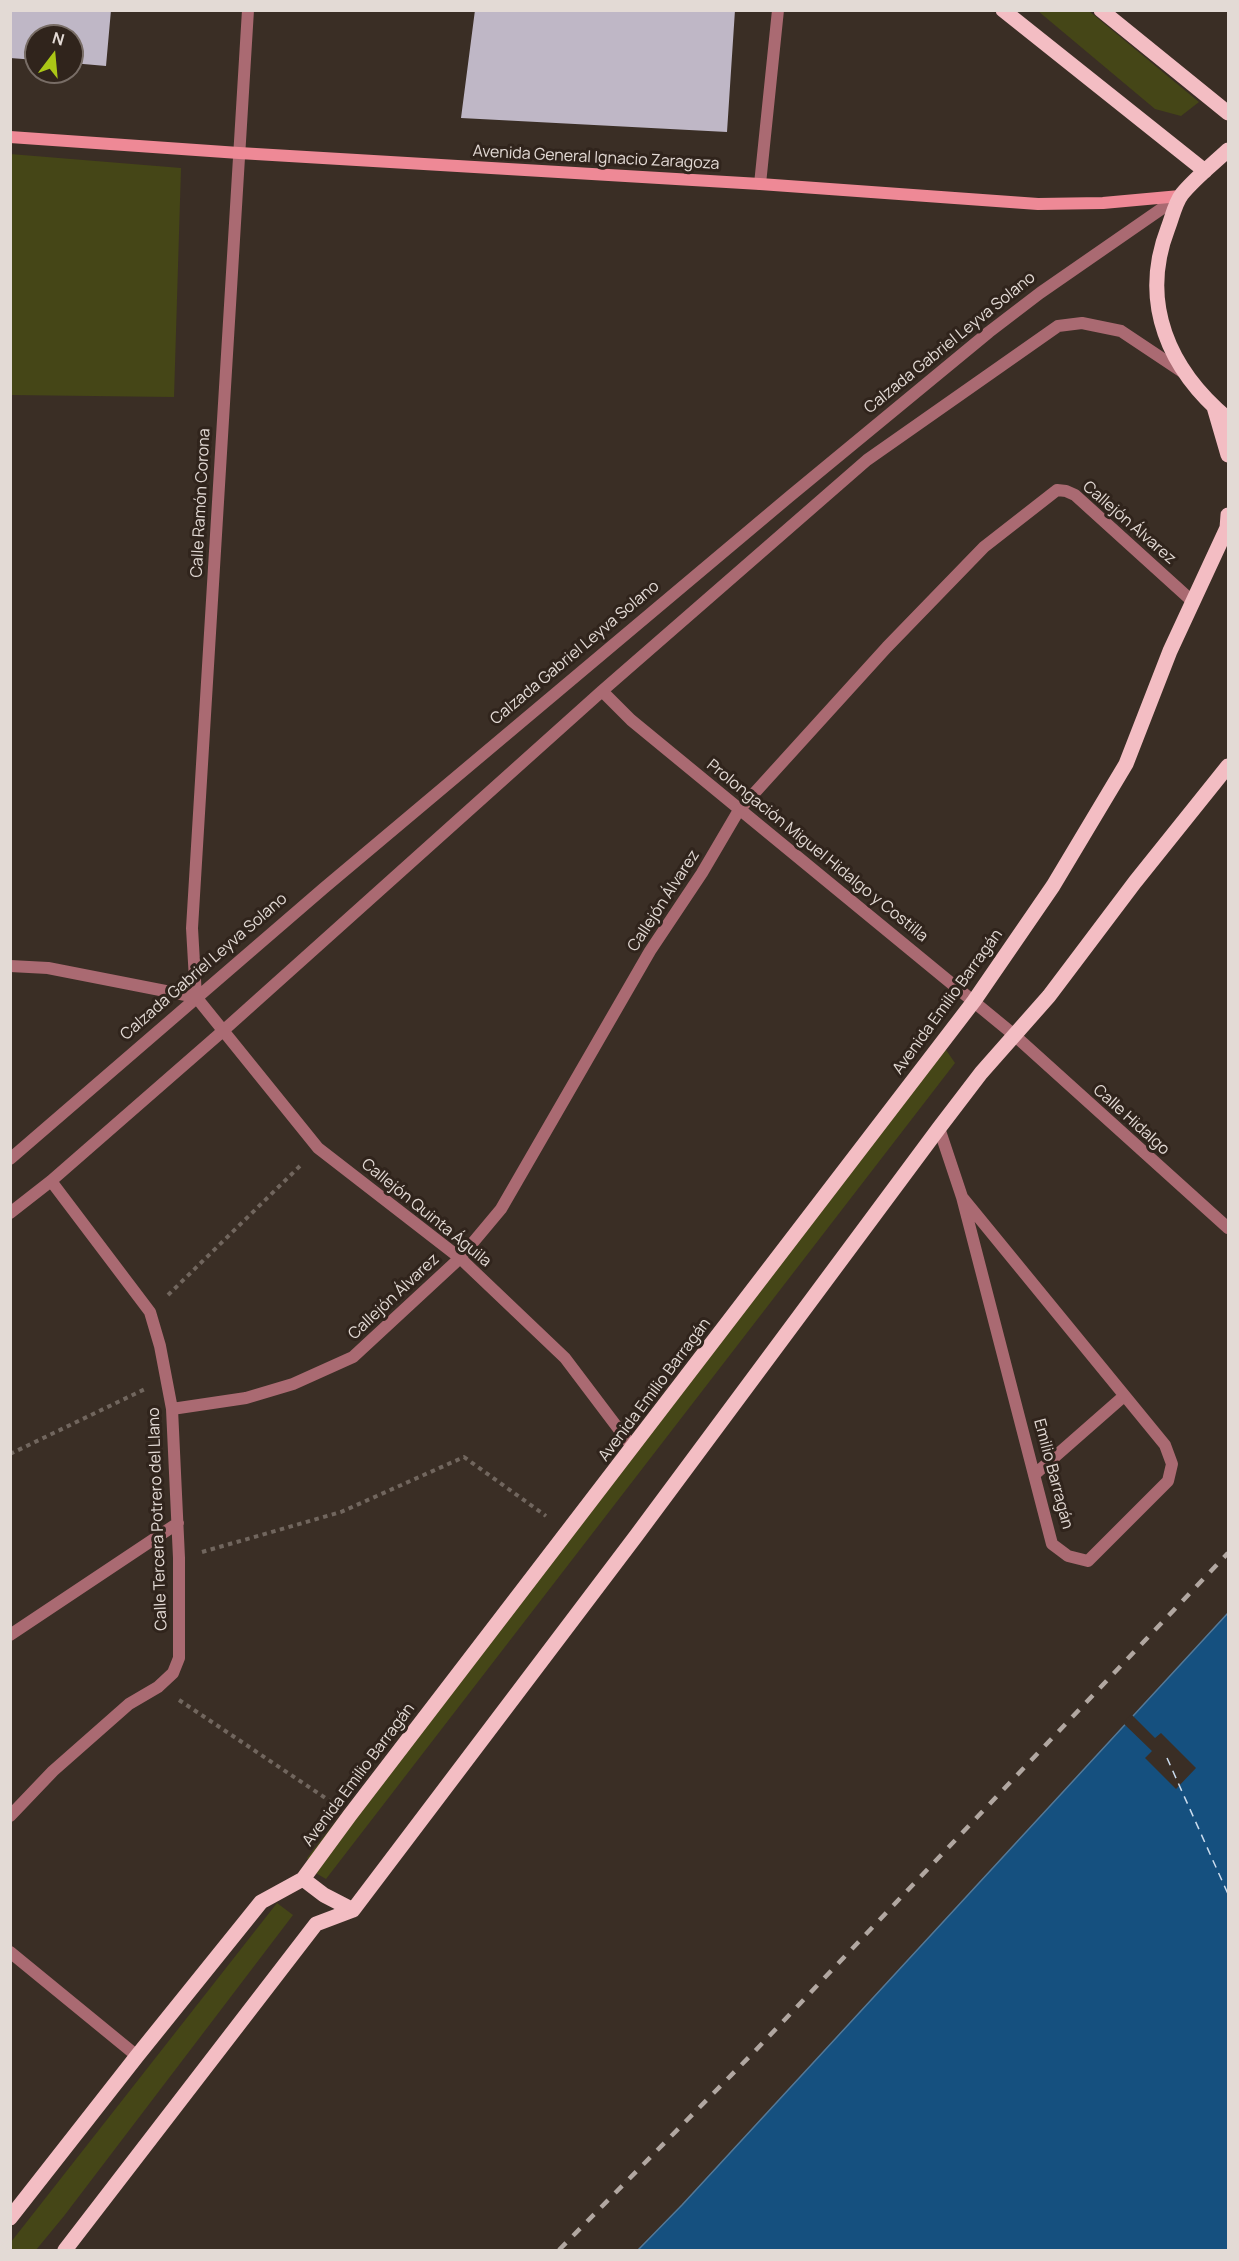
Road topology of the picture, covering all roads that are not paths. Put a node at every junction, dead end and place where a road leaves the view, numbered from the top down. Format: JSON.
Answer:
{"nodes":[{"id":1,"x":248,"y":10,"type":"edge"},
{"id":2,"x":778,"y":10,"type":"edge"},
{"id":3,"x":1003,"y":10,"type":"edge"},
{"id":4,"x":1101,"y":10,"type":"edge"},
{"id":5,"x":1228,"y":113,"type":"edge"},
{"id":6,"x":10,"y":137,"type":"edge"},
{"id":7,"x":1228,"y":150,"type":"edge"},
{"id":8,"x":239,"y":153,"type":"junction"},
{"id":9,"x":1205,"y":171,"type":"junction"},
{"id":10,"x":760,"y":184,"type":"junction"},
{"id":11,"x":1180,"y":196,"type":"junction"},
{"id":12,"x":1186,"y":374,"type":"junction"},
{"id":13,"x":1214,"y":407,"type":"junction"},
{"id":14,"x":1228,"y":419,"type":"edge"},
{"id":15,"x":1228,"y":455,"type":"edge"},
{"id":16,"x":1228,"y":515,"type":"edge"},
{"id":17,"x":1192,"y":601,"type":"junction"},
{"id":18,"x":602,"y":691,"type":"junction"},
{"id":19,"x":1228,"y":766,"type":"edge"},
{"id":20,"x":739,"y":810,"type":"junction"},
{"id":21,"x":10,"y":966,"type":"edge"},
{"id":22,"x":196,"y":997,"type":"junction"},
{"id":23,"x":974,"y":1001,"type":"junction"},
{"id":24,"x":224,"y":1030,"type":"junction"},
{"id":25,"x":1013,"y":1034,"type":"junction"},
{"id":26,"x":939,"y":1128,"type":"junction"},
{"id":27,"x":10,"y":1159,"type":"edge"},
{"id":28,"x":51,"y":1181,"type":"junction"},
{"id":29,"x":962,"y":1197,"type":"junction"},
{"id":30,"x":10,"y":1213,"type":"edge"},
{"id":31,"x":1228,"y":1228,"type":"edge"},
{"id":32,"x":460,"y":1258,"type":"junction"},
{"id":33,"x":1125,"y":1396,"type":"junction"},
{"id":34,"x":172,"y":1409,"type":"junction"},
{"id":35,"x":633,"y":1448,"type":"junction"},
{"id":36,"x":1034,"y":1474,"type":"junction"},
{"id":37,"x":178,"y":1523,"type":"junction"},
{"id":38,"x":10,"y":1635,"type":"edge"},
{"id":39,"x":10,"y":1816,"type":"edge"},
{"id":40,"x":303,"y":1880,"type":"junction"},
{"id":41,"x":352,"y":1910,"type":"junction"},
{"id":42,"x":10,"y":1952,"type":"edge"},
{"id":43,"x":137,"y":2056,"type":"junction"},
{"id":44,"x":10,"y":2218,"type":"edge"},
{"id":45,"x":65,"y":2250,"type":"edge"}],
"edges":[{"from":1,"to":8,"type":"street","name":"Calle Ramón Corona"},
{"from":2,"to":10,"type":"street"},
{"from":3,"to":9,"type":"main road"},
{"from":4,"to":5,"type":"main road"},
{"from":6,"to":8,"type":"street","name":"Avenida General Ignacio Zaragoza"},
{"from":7,"to":9,"type":"main road","name":"Calzada Gabriel Leyva Solano"},
{"from":8,"to":10,"type":"street","name":"Avenida General Ignacio Zaragoza"},
{"from":8,"to":22,"type":"street","name":"Calle Ramón Corona"},
{"from":9,"to":11,"type":"main road","name":"Calzada Gabriel Leyva Solano"},
{"from":10,"to":11,"type":"street","name":"Avenida General Ignacio Zaragoza"},
{"from":11,"to":12,"type":"main road","name":"Calzada Gabriel Leyva Solano"},
{"from":11,"to":22,"type":"street","name":"Calzada Gabriel Leyva Solano"},
{"from":12,"to":13,"type":"main road","name":"Calzada Gabriel Leyva Solano"},
{"from":12,"to":18,"type":"street","name":"Calzada Gabriel Leyva Solano"},
{"from":13,"to":14,"type":"main road"},
{"from":13,"to":15,"type":"main road"},
{"from":16,"to":17,"type":"main road","name":"Avenida Emilio Barragán"},
{"from":17,"to":20,"type":"street","name":"Callejón Álvarez"},
{"from":17,"to":23,"type":"main road","name":"Avenida Emilio Barragán"},
{"from":18,"to":20,"type":"street","name":"Prolongación Miguel Hidalgo y Costilla"},
{"from":18,"to":24,"type":"street","name":"Calzada Gabriel Leyva Solano"},
{"from":19,"to":25,"type":"main road"},
{"from":20,"to":23,"type":"street","name":"Prolongación Miguel Hidalgo y Costilla"},
{"from":20,"to":32,"type":"street","name":"Callejón Álvarez"},
{"from":21,"to":22,"type":"street"},
{"from":22,"to":24,"type":"street","name":"Callejón Quinta Águila"},
{"from":22,"to":27,"type":"street","name":"Calzada Gabriel Leyva Solano"},
{"from":23,"to":25,"type":"street","name":"Prolongación Miguel Hidalgo y Costilla"},
{"from":23,"to":35,"type":"main road","name":"Avenida Emilio Barragán"},
{"from":24,"to":28,"type":"street","name":"Calzada Gabriel Leyva Solano"},
{"from":24,"to":32,"type":"street","name":"Callejón Quinta Águila"},
{"from":25,"to":26,"type":"main road"},
{"from":25,"to":31,"type":"street","name":"Calle Hidalgo"},
{"from":26,"to":29,"type":"street","name":"Emilio Barragán"},
{"from":26,"to":41,"type":"main road"},
{"from":28,"to":30,"type":"street","name":"Calzada Gabriel Leyva Solano"},
{"from":28,"to":34,"type":"street","name":"Calle Tercera Potrero del Llano"},
{"from":29,"to":33,"type":"street","name":"Emilio Barragán"},
{"from":29,"to":36,"type":"street","name":"Emilio Barragán"},
{"from":32,"to":34,"type":"street","name":"Callejón Álvarez"},
{"from":32,"to":35,"type":"street","name":"Callejón Quinta Águila"},
{"from":33,"to":36,"type":"street"},
{"from":33,"to":36,"type":"street","name":"Emilio Barragán"},
{"from":34,"to":37,"type":"street","name":"Calle Tercera Potrero del Llano"},
{"from":35,"to":40,"type":"main road","name":"Avenida Emilio Barragán"},
{"from":37,"to":38,"type":"street"},
{"from":37,"to":39,"type":"street","name":"Calle Tercera Potrero del Llano"},
{"from":40,"to":41,"type":"main road"},
{"from":40,"to":43,"type":"main road","name":"Avenida Emilio Barragán"},
{"from":41,"to":45,"type":"main road"},
{"from":42,"to":43,"type":"street"},
{"from":43,"to":44,"type":"main road","name":"Avenida Emilio Barragán"}]}
